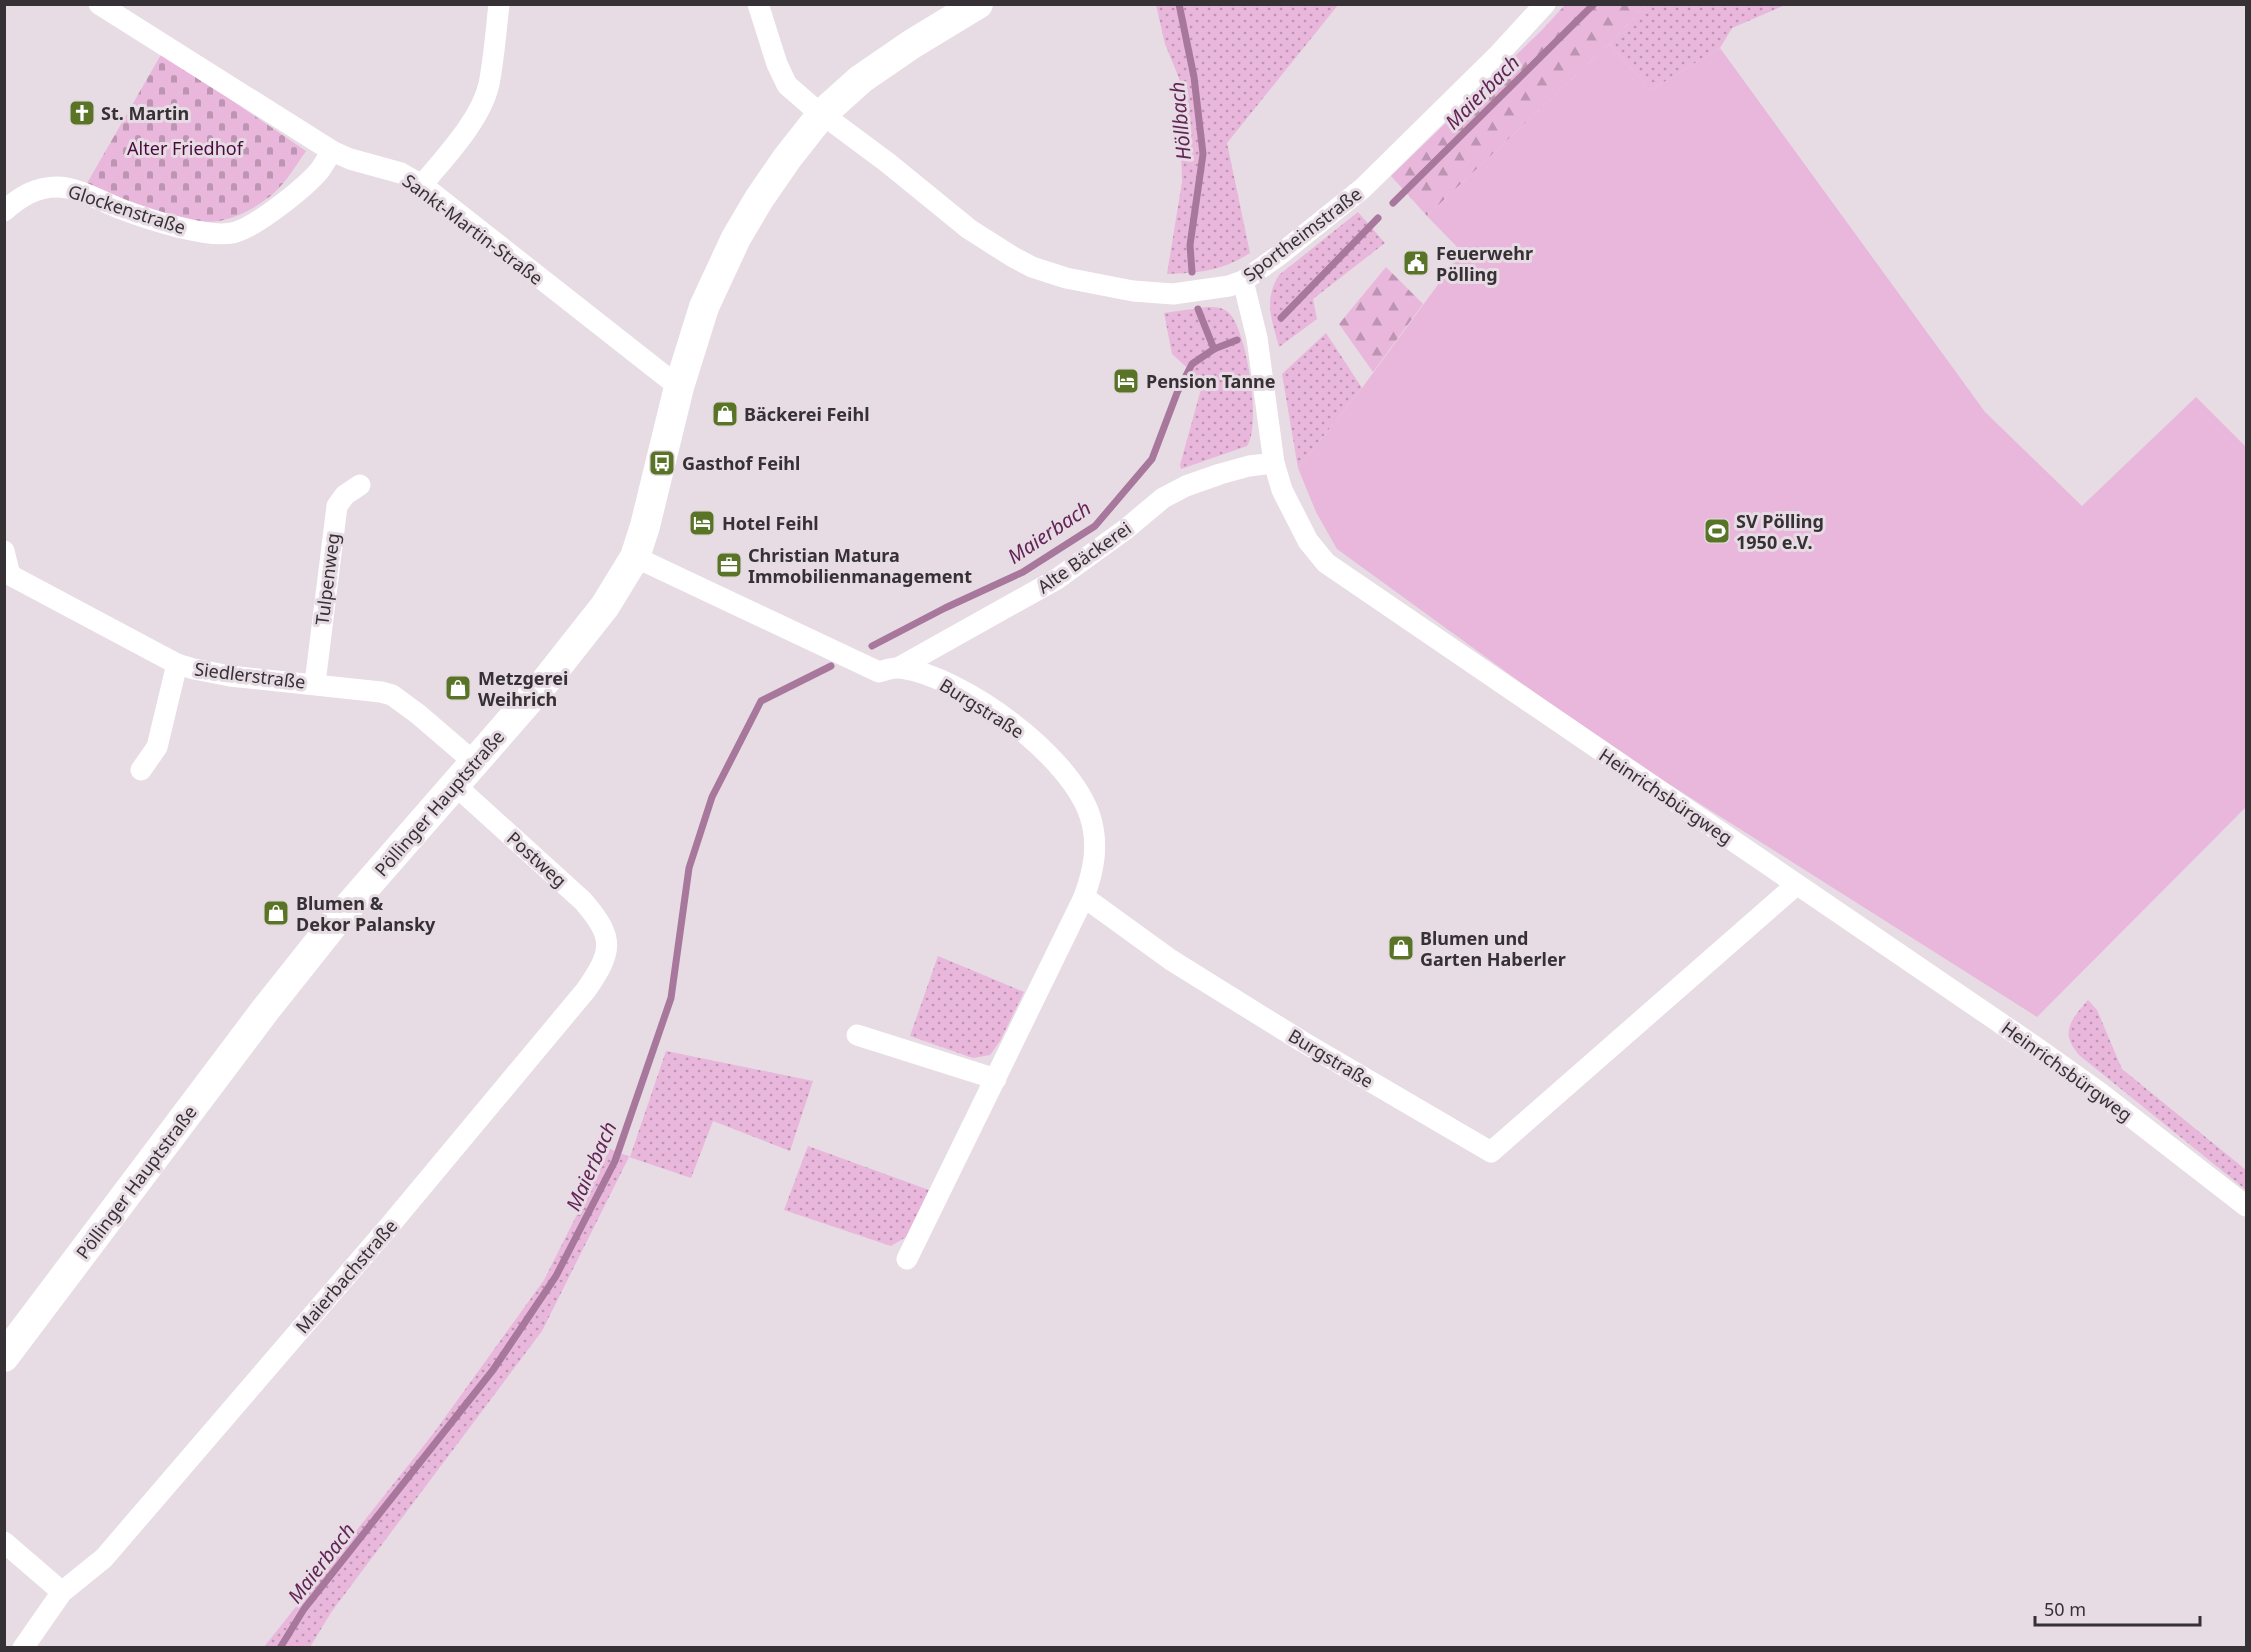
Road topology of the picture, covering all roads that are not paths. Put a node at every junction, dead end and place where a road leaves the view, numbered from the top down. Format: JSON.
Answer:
{"nodes":[{"id":1,"x":99,"y":4,"type":"edge"},
{"id":2,"x":498,"y":4,"type":"edge"},
{"id":3,"x":758,"y":4,"type":"edge"},
{"id":4,"x":978,"y":4,"type":"edge"},
{"id":5,"x":1545,"y":4,"type":"edge"},
{"id":6,"x":822,"y":114,"type":"junction"},
{"id":7,"x":332,"y":151,"type":"junction"},
{"id":8,"x":422,"y":185,"type":"junction"},
{"id":9,"x":4,"y":211,"type":"edge"},
{"id":10,"x":1243,"y":281,"type":"junction"},
{"id":11,"x":679,"y":387,"type":"junction"},
{"id":12,"x":1274,"y":463,"type":"junction"},
{"id":13,"x":360,"y":485,"type":"dead end"},
{"id":14,"x":4,"y":551,"type":"edge"},
{"id":15,"x":635,"y":557,"type":"junction"},
{"id":16,"x":7,"y":582,"type":"edge"},
{"id":17,"x":177,"y":664,"type":"junction"},
{"id":18,"x":898,"y":668,"type":"junction"},
{"id":19,"x":315,"y":683,"type":"junction"},
{"id":20,"x":141,"y":770,"type":"dead end"},
{"id":21,"x":465,"y":774,"type":"junction"},
{"id":22,"x":1796,"y":885,"type":"junction"},
{"id":23,"x":1084,"y":897,"type":"junction"},
{"id":24,"x":607,"y":942,"type":"joint"},
{"id":25,"x":857,"y":1035,"type":"dead end"},
{"id":26,"x":996,"y":1079,"type":"junction"},
{"id":27,"x":2247,"y":1206,"type":"edge"},
{"id":28,"x":907,"y":1259,"type":"dead end"},
{"id":29,"x":4,"y":1357,"type":"edge"},
{"id":30,"x":4,"y":1542,"type":"edge"},
{"id":31,"x":62,"y":1592,"type":"junction"},
{"id":32,"x":23,"y":1647,"type":"edge"}],
"edges":[{"from":1,"to":7,"type":"street","name":"Sankt-Martin-Straße"},
{"from":2,"to":8,"type":"street"},
{"from":3,"to":6,"type":"street","name":"Sportheimstraße"},
{"from":4,"to":6,"type":"street","name":"Pöllinger Hauptstraße"},
{"from":5,"to":10,"type":"street","name":"Sportheimstraße"},
{"from":6,"to":10,"type":"street","name":"Sportheimstraße"},
{"from":6,"to":11,"type":"street","name":"Pöllinger Hauptstraße"},
{"from":7,"to":8,"type":"street","name":"Sankt-Martin-Straße"},
{"from":7,"to":9,"type":"street","name":"Glockenstraße"},
{"from":8,"to":11,"type":"street","name":"Sankt-Martin-Straße"},
{"from":10,"to":12,"type":"street","name":"Heinrichsbürgweg"},
{"from":11,"to":15,"type":"street","name":"Pöllinger Hauptstraße"},
{"from":12,"to":18,"type":"street","name":"Alte Bäckerei"},
{"from":12,"to":22,"type":"street","name":"Heinrichsbürgweg"},
{"from":13,"to":19,"type":"street","name":"Tulpenweg"},
{"from":14,"to":16,"type":"street","name":"Siedlerstraße"},
{"from":15,"to":18,"type":"street","name":"Burgstraße"},
{"from":15,"to":21,"type":"street","name":"Pöllinger Hauptstraße"},
{"from":16,"to":17,"type":"street","name":"Siedlerstraße"},
{"from":17,"to":19,"type":"street","name":"Siedlerstraße"},
{"from":17,"to":20,"type":"street"},
{"from":18,"to":23,"type":"street","name":"Burgstraße"},
{"from":19,"to":21,"type":"street","name":"Siedlerstraße"},
{"from":21,"to":24,"type":"street","name":"Postweg"},
{"from":21,"to":29,"type":"street","name":"Pöllinger Hauptstraße"},
{"from":22,"to":23,"type":"street","name":"Burgstraße"},
{"from":22,"to":27,"type":"street","name":"Heinrichsbürgweg"},
{"from":23,"to":26,"type":"street","name":"Burgstraße"},
{"from":24,"to":31,"type":"street","name":"Maierbachstraße"},
{"from":25,"to":26,"type":"street"},
{"from":26,"to":28,"type":"street","name":"Burgstraße"},
{"from":30,"to":31,"type":"street"},
{"from":31,"to":32,"type":"street","name":"Maierbachstraße"}]}
